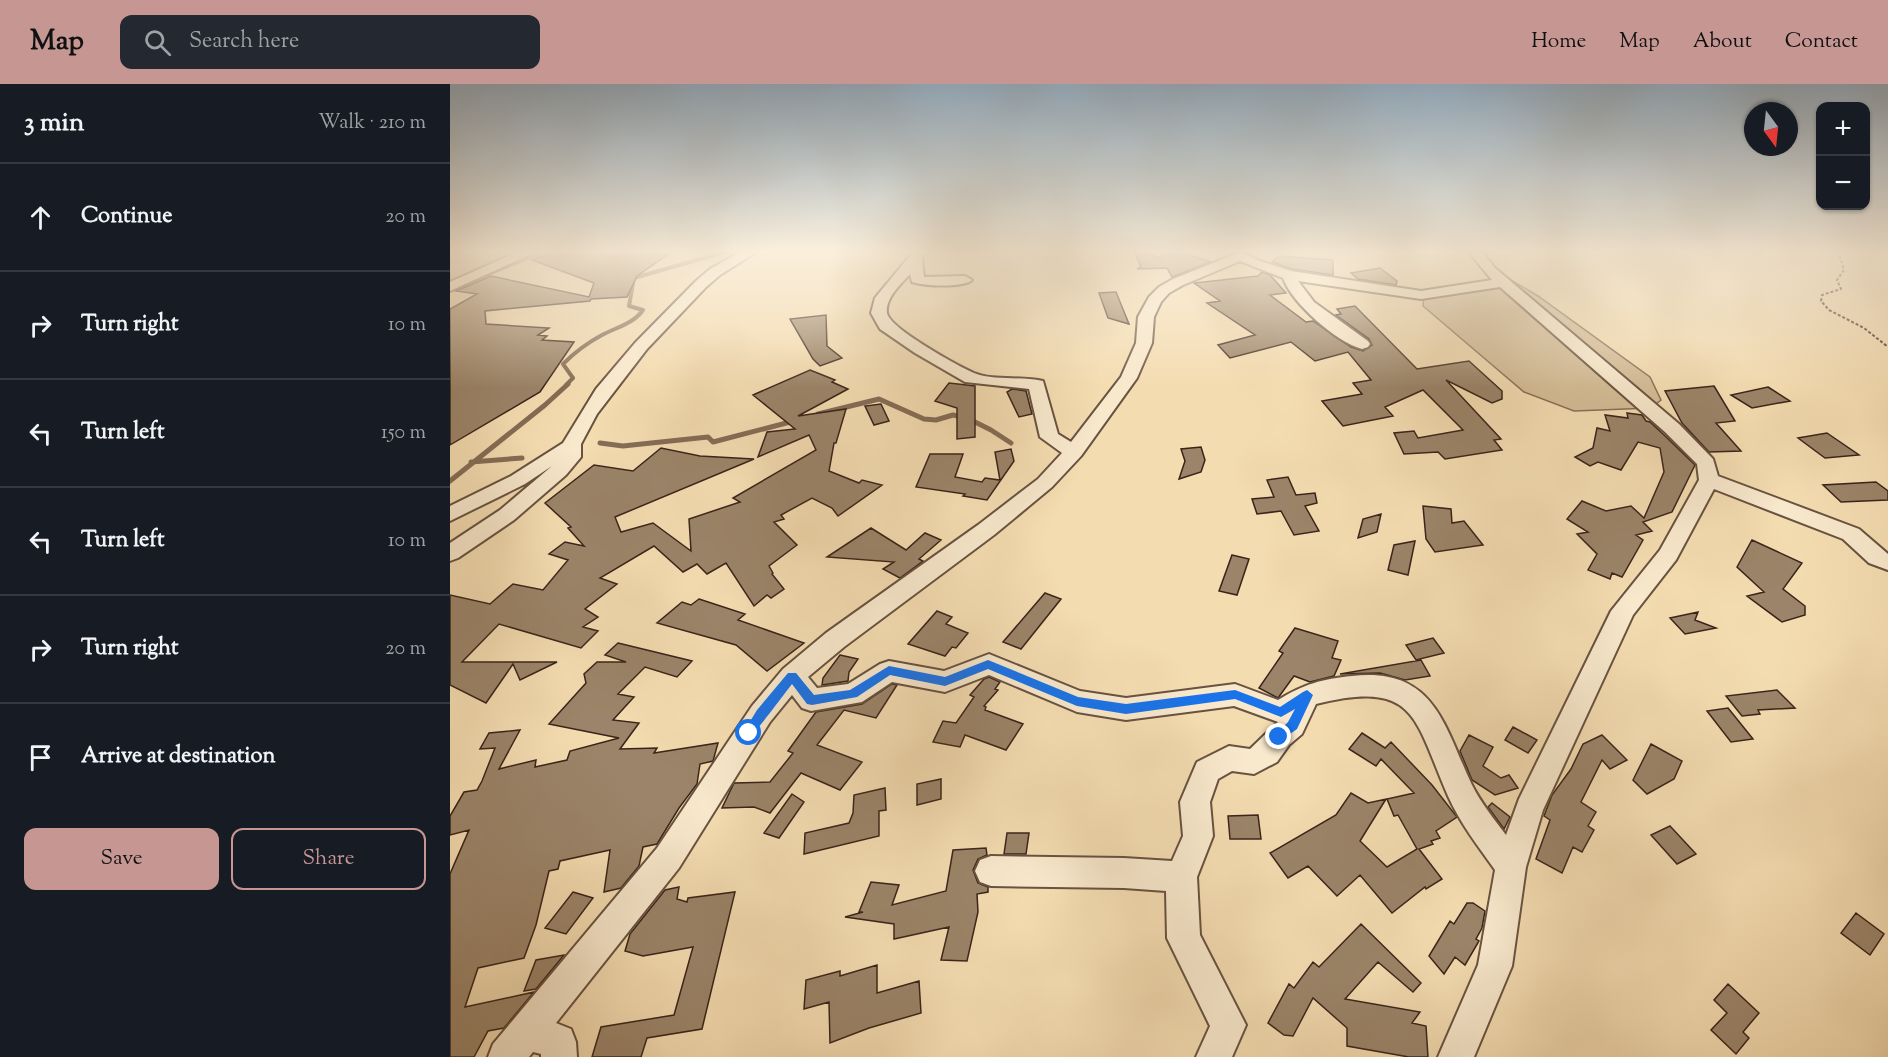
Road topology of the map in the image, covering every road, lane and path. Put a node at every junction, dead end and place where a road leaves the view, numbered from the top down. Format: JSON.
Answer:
{"nodes":[{"id":1,"x":689,"y":296,"type":"edge"},
{"id":2,"x":883,"y":296,"type":"edge"},
{"id":3,"x":1158,"y":296,"type":"edge"},
{"id":4,"x":1302,"y":296,"type":"edge"},
{"id":5,"x":1521,"y":296,"type":"edge"},
{"id":6,"x":1822,"y":296,"type":"edge"},
{"id":7,"x":1362,"y":344,"type":"dead end"},
{"id":8,"x":1888,"y":347,"type":"edge"},
{"id":9,"x":573,"y":444,"type":"junction"},
{"id":10,"x":1074,"y":452,"type":"junction"},
{"id":11,"x":1709,"y":480,"type":"junction"},
{"id":12,"x":450,"y":514,"type":"edge"},
{"id":13,"x":450,"y":553,"type":"edge"},
{"id":14,"x":1888,"y":562,"type":"edge"},
{"id":15,"x":792,"y":676,"type":"junction"},
{"id":16,"x":1307,"y":695,"type":"junction"},
{"id":17,"x":1511,"y":867,"type":"junction"},
{"id":18,"x":991,"y":871,"type":"dead end"},
{"id":19,"x":1181,"y":878,"type":"junction"},
{"id":20,"x":516,"y":1045,"type":"edge"},
{"id":21,"x":558,"y":1057,"type":"edge"},
{"id":22,"x":1214,"y":1057,"type":"edge"},
{"id":23,"x":1456,"y":1057,"type":"edge"}],
"edges":[{"from":1,"to":9,"type":"street"},
{"from":2,"to":10,"type":"street"},
{"from":3,"to":10,"type":"street"},
{"from":4,"to":7,"type":"street"},
{"from":5,"to":11,"type":"street"},
{"from":6,"to":8,"type":"path"},
{"from":9,"to":12,"type":"street"},
{"from":9,"to":13,"type":"street"},
{"from":10,"to":15,"type":"street"},
{"from":11,"to":14,"type":"street"},
{"from":11,"to":17,"type":"street"},
{"from":15,"to":16,"type":"street"},
{"from":15,"to":20,"type":"street"},
{"from":16,"to":17,"type":"street"},
{"from":16,"to":19,"type":"street"},
{"from":17,"to":23,"type":"street"},
{"from":18,"to":19,"type":"street"},
{"from":19,"to":22,"type":"street"},
{"from":20,"to":21,"type":"street"}]}
